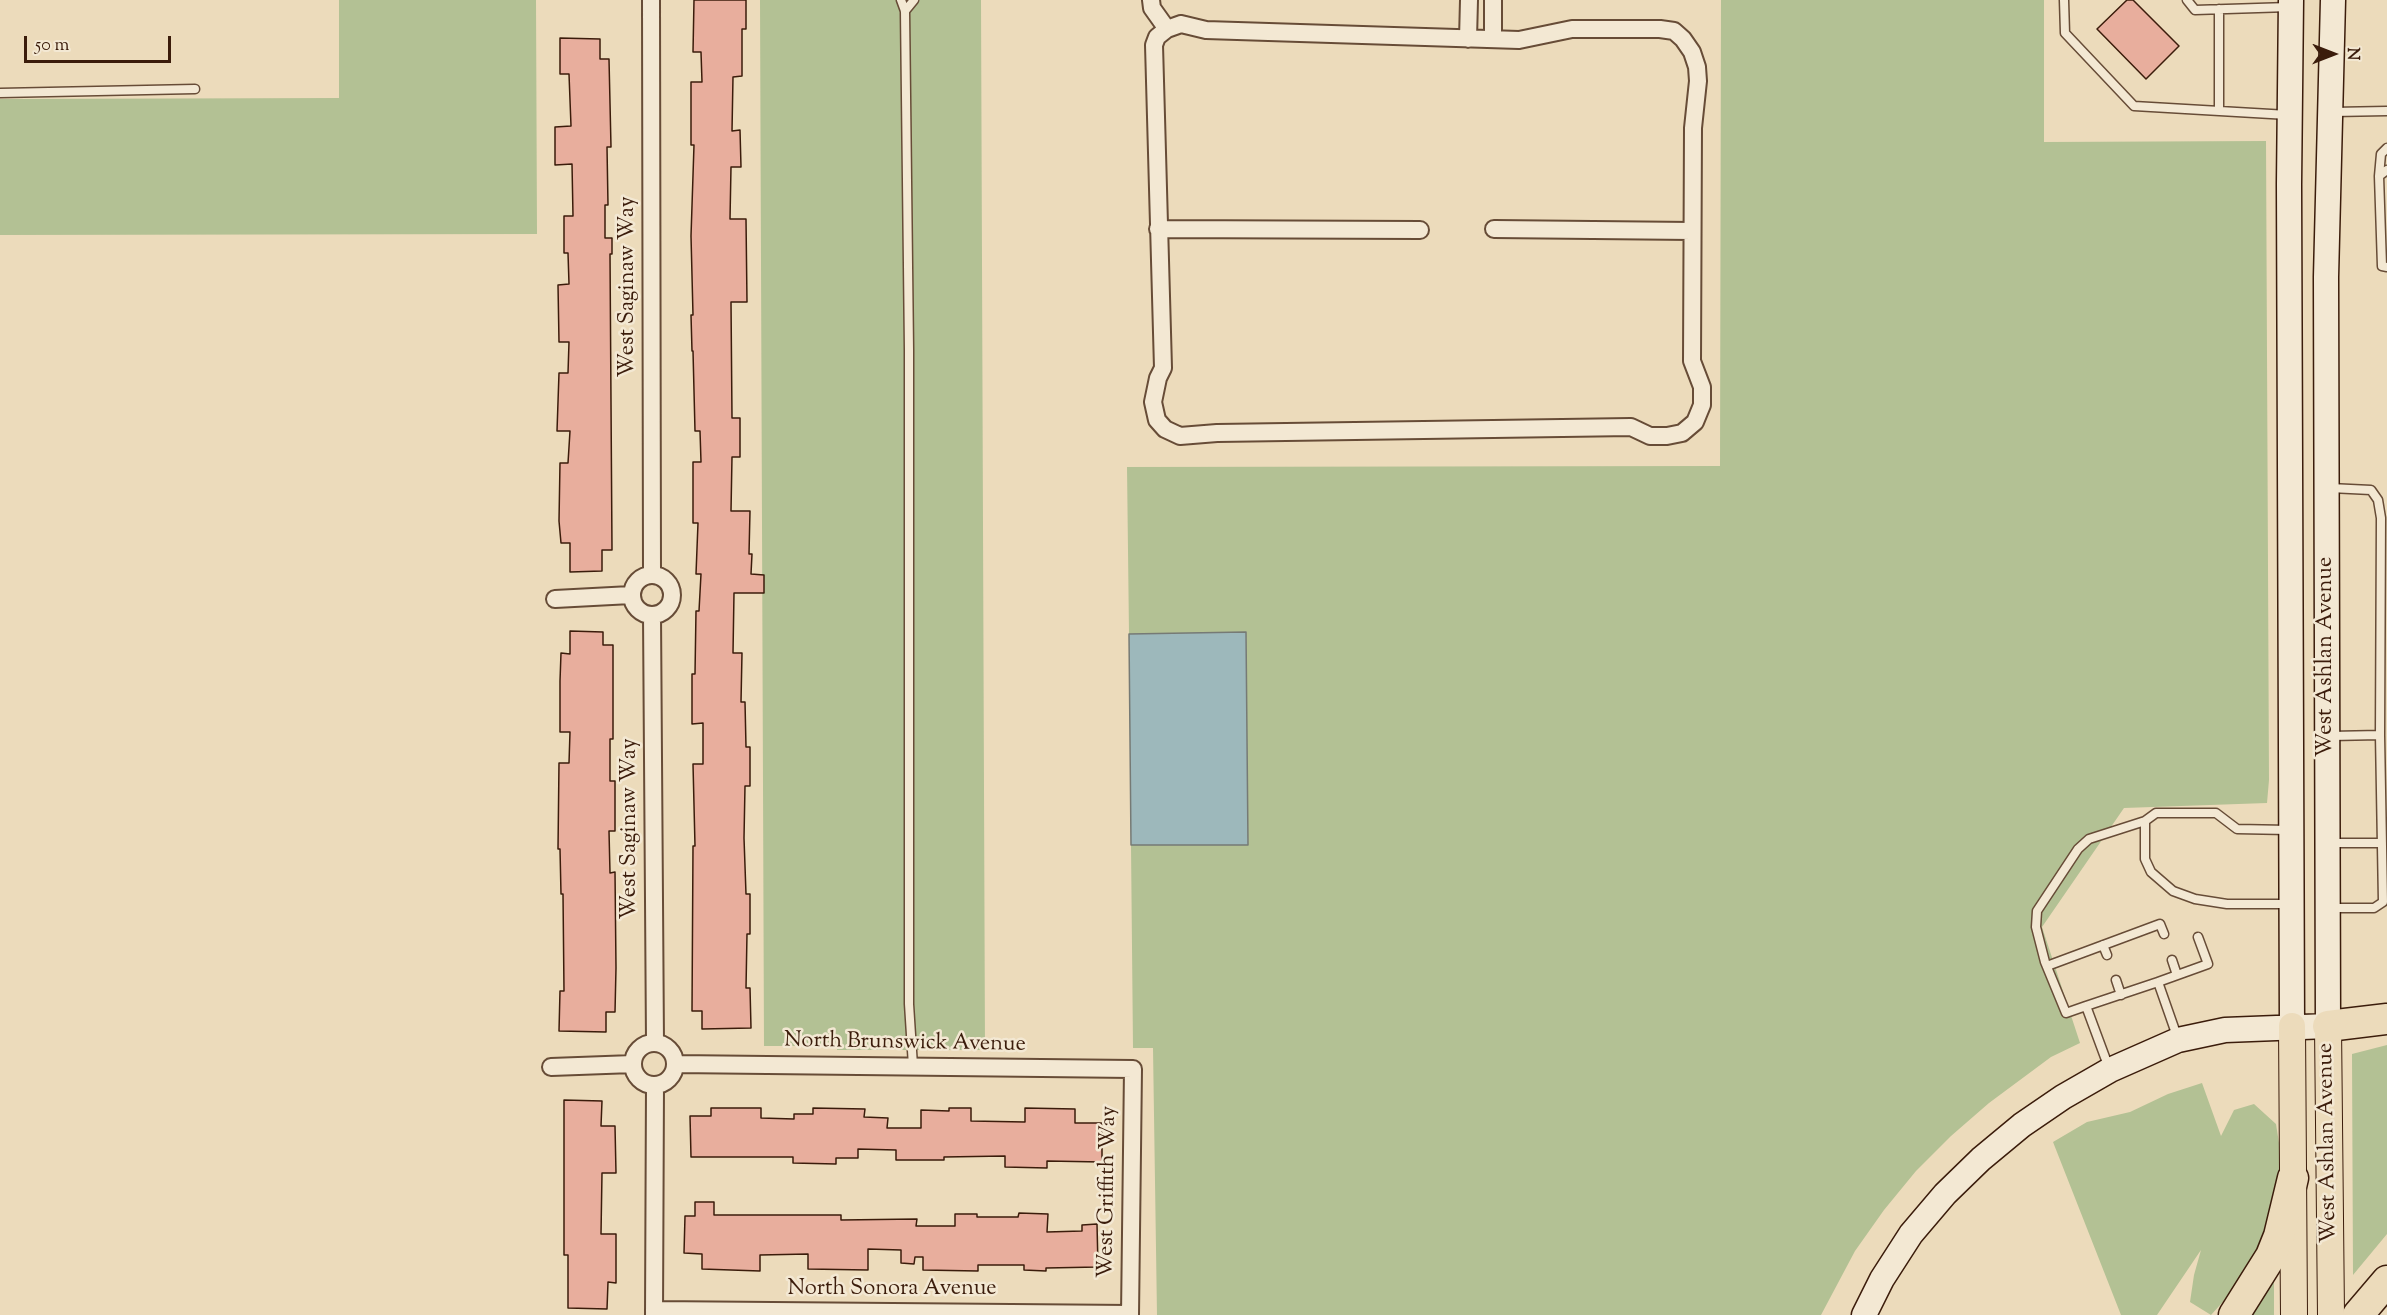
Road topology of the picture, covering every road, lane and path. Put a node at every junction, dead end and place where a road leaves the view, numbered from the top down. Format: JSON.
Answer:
{"nodes":[{"id":1,"x":651,"y":0,"type":"edge"},
{"id":2,"x":901,"y":0,"type":"edge"},
{"id":3,"x":914,"y":0,"type":"edge"},
{"id":4,"x":1151,"y":0,"type":"edge"},
{"id":5,"x":1469,"y":0,"type":"edge"},
{"id":6,"x":1493,"y":0,"type":"edge"},
{"id":7,"x":2064,"y":0,"type":"edge"},
{"id":8,"x":2187,"y":0,"type":"edge"},
{"id":9,"x":2333,"y":0,"type":"edge"},
{"id":10,"x":2291,"y":3,"type":"edge"},
{"id":11,"x":2219,"y":9,"type":"junction"},
{"id":12,"x":905,"y":11,"type":"junction"},
{"id":13,"x":1167,"y":29,"type":"junction"},
{"id":14,"x":1468,"y":39,"type":"junction"},
{"id":15,"x":1492,"y":39,"type":"junction"},
{"id":16,"x":195,"y":88,"type":"dead end"},
{"id":17,"x":0,"y":93,"type":"edge"},
{"id":18,"x":2219,"y":111,"type":"junction"},
{"id":19,"x":2387,"y":111,"type":"edge"},
{"id":20,"x":2329,"y":112,"type":"junction"},
{"id":21,"x":2290,"y":115,"type":"junction"},
{"id":22,"x":2387,"y":148,"type":"edge"},
{"id":23,"x":2383,"y":173,"type":"edge"},
{"id":24,"x":1158,"y":229,"type":"junction"},
{"id":25,"x":1494,"y":229,"type":"dead end"},
{"id":26,"x":1420,"y":230,"type":"dead end"},
{"id":27,"x":1692,"y":231,"type":"junction"},
{"id":28,"x":2387,"y":267,"type":"edge"},
{"id":29,"x":2326,"y":488,"type":"junction"},
{"id":30,"x":2291,"y":568,"type":"junction"},
{"id":31,"x":652,"y":573,"type":"junction"},
{"id":32,"x":631,"y":595,"type":"junction"},
{"id":33,"x":555,"y":599,"type":"dead end"},
{"id":34,"x":652,"y":615,"type":"junction"},
{"id":35,"x":2380,"y":735,"type":"junction"},
{"id":36,"x":2327,"y":736,"type":"junction"},
{"id":37,"x":2145,"y":821,"type":"junction"},
{"id":38,"x":2292,"y":830,"type":"junction"},
{"id":39,"x":2327,"y":843,"type":"junction"},
{"id":40,"x":2382,"y":843,"type":"junction"},
{"id":41,"x":2292,"y":904,"type":"junction"},
{"id":42,"x":2328,"y":908,"type":"junction"},
{"id":43,"x":2164,"y":934,"type":"dead end"},
{"id":44,"x":2198,"y":937,"type":"dead end"},
{"id":45,"x":2103,"y":945,"type":"junction"},
{"id":46,"x":2107,"y":955,"type":"dead end"},
{"id":47,"x":2172,"y":960,"type":"dead end"},
{"id":48,"x":2047,"y":966,"type":"junction"},
{"id":49,"x":2177,"y":975,"type":"junction"},
{"id":50,"x":2116,"y":980,"type":"dead end"},
{"id":51,"x":2158,"y":982,"type":"junction"},
{"id":52,"x":2121,"y":994,"type":"junction"},
{"id":53,"x":2086,"y":1006,"type":"junction"},
{"id":54,"x":2387,"y":1019,"type":"edge"},
{"id":55,"x":2292,"y":1026,"type":"junction"},
{"id":56,"x":2328,"y":1026,"type":"junction"},
{"id":57,"x":2178,"y":1040,"type":"junction"},
{"id":58,"x":655,"y":1043,"type":"junction"},
{"id":59,"x":633,"y":1064,"type":"junction"},
{"id":60,"x":676,"y":1064,"type":"junction"},
{"id":61,"x":913,"y":1066,"type":"junction"},
{"id":62,"x":551,"y":1067,"type":"dead end"},
{"id":63,"x":1133,"y":1069,"type":"joint"},
{"id":64,"x":2110,"y":1070,"type":"junction"},
{"id":65,"x":655,"y":1085,"type":"junction"},
{"id":66,"x":2293,"y":1178,"type":"junction"},
{"id":67,"x":2387,"y":1281,"type":"edge"},
{"id":68,"x":654,"y":1313,"type":"edge"},
{"id":69,"x":1130,"y":1315,"type":"edge"},
{"id":70,"x":1864,"y":1315,"type":"edge"},
{"id":71,"x":2234,"y":1315,"type":"edge"},
{"id":72,"x":2294,"y":1315,"type":"edge"},
{"id":73,"x":2331,"y":1315,"type":"edge"},
{"id":74,"x":2358,"y":1315,"type":"edge"}],
"edges":[{"from":1,"to":31,"type":"street","name":"West Saginaw Way"},
{"from":2,"to":12,"type":"lane"},
{"from":3,"to":12,"type":"lane"},
{"from":4,"to":13,"type":"street"},
{"from":5,"to":14,"type":"street"},
{"from":6,"to":15,"type":"street"},
{"from":7,"to":18,"type":"lane"},
{"from":8,"to":11,"type":"lane"},
{"from":9,"to":20,"type":"main road","name":"West Ashlan Avenue"},
{"from":10,"to":11,"type":"lane"},
{"from":10,"to":21,"type":"main road","name":"West Ashlan Avenue"},
{"from":11,"to":18,"type":"lane"},
{"from":12,"to":61,"type":"lane"},
{"from":13,"to":14,"type":"street"},
{"from":13,"to":24,"type":"street"},
{"from":14,"to":15,"type":"street"},
{"from":15,"to":27,"type":"street"},
{"from":16,"to":17,"type":"lane"},
{"from":18,"to":21,"type":"lane"},
{"from":19,"to":20,"type":"lane"},
{"from":20,"to":29,"type":"main road","name":"West Ashlan Avenue"},
{"from":21,"to":30,"type":"main road","name":"West Ashlan Avenue"},
{"from":22,"to":23,"type":"lane"},
{"from":23,"to":28,"type":"lane"},
{"from":24,"to":26,"type":"street"},
{"from":24,"to":27,"type":"street"},
{"from":25,"to":27,"type":"street"},
{"from":29,"to":35,"type":"lane"},
{"from":29,"to":36,"type":"main road","name":"West Ashlan Avenue"},
{"from":30,"to":36,"type":"main road"},
{"from":30,"to":38,"type":"main road","name":"West Ashlan Avenue"},
{"from":31,"to":32,"type":"street"},
{"from":31,"to":34,"type":"street"},
{"from":32,"to":33,"type":"street"},
{"from":32,"to":34,"type":"street"},
{"from":34,"to":58,"type":"street","name":"West Saginaw Way"},
{"from":35,"to":36,"type":"lane"},
{"from":35,"to":40,"type":"lane"},
{"from":36,"to":39,"type":"main road","name":"West Ashlan Avenue"},
{"from":37,"to":38,"type":"lane"},
{"from":37,"to":41,"type":"lane"},
{"from":37,"to":48,"type":"lane"},
{"from":38,"to":41,"type":"main road","name":"West Ashlan Avenue"},
{"from":39,"to":40,"type":"lane"},
{"from":39,"to":42,"type":"main road","name":"West Ashlan Avenue"},
{"from":40,"to":42,"type":"lane"},
{"from":41,"to":55,"type":"main road","name":"West Ashlan Avenue"},
{"from":42,"to":56,"type":"main road","name":"West Ashlan Avenue"},
{"from":43,"to":45,"type":"lane"},
{"from":44,"to":49,"type":"lane"},
{"from":45,"to":46,"type":"lane"},
{"from":45,"to":48,"type":"lane"},
{"from":47,"to":49,"type":"lane"},
{"from":48,"to":53,"type":"lane"},
{"from":49,"to":51,"type":"lane"},
{"from":50,"to":52,"type":"lane"},
{"from":51,"to":52,"type":"lane"},
{"from":51,"to":57,"type":"lane"},
{"from":52,"to":53,"type":"lane"},
{"from":53,"to":64,"type":"lane"},
{"from":54,"to":56,"type":"highway"},
{"from":55,"to":56,"type":"main road"},
{"from":55,"to":57,"type":"main road"},
{"from":55,"to":66,"type":"main road","name":"West Ashlan Avenue"},
{"from":56,"to":73,"type":"main road","name":"West Ashlan Avenue"},
{"from":57,"to":64,"type":"main road"},
{"from":58,"to":59,"type":"street"},
{"from":58,"to":60,"type":"street"},
{"from":59,"to":62,"type":"street"},
{"from":59,"to":65,"type":"street"},
{"from":60,"to":61,"type":"street","name":"North Brunswick Avenue"},
{"from":60,"to":65,"type":"street"},
{"from":61,"to":63,"type":"street","name":"North Brunswick Avenue"},
{"from":63,"to":69,"type":"street","name":"West Griffith Way"},
{"from":64,"to":70,"type":"main road"},
{"from":65,"to":68,"type":"street"},
{"from":66,"to":71,"type":"highway"},
{"from":66,"to":72,"type":"main road","name":"West Ashlan Avenue"},
{"from":67,"to":74,"type":"highway"},
{"from":68,"to":69,"type":"street","name":"North Sonora Avenue"}]}
